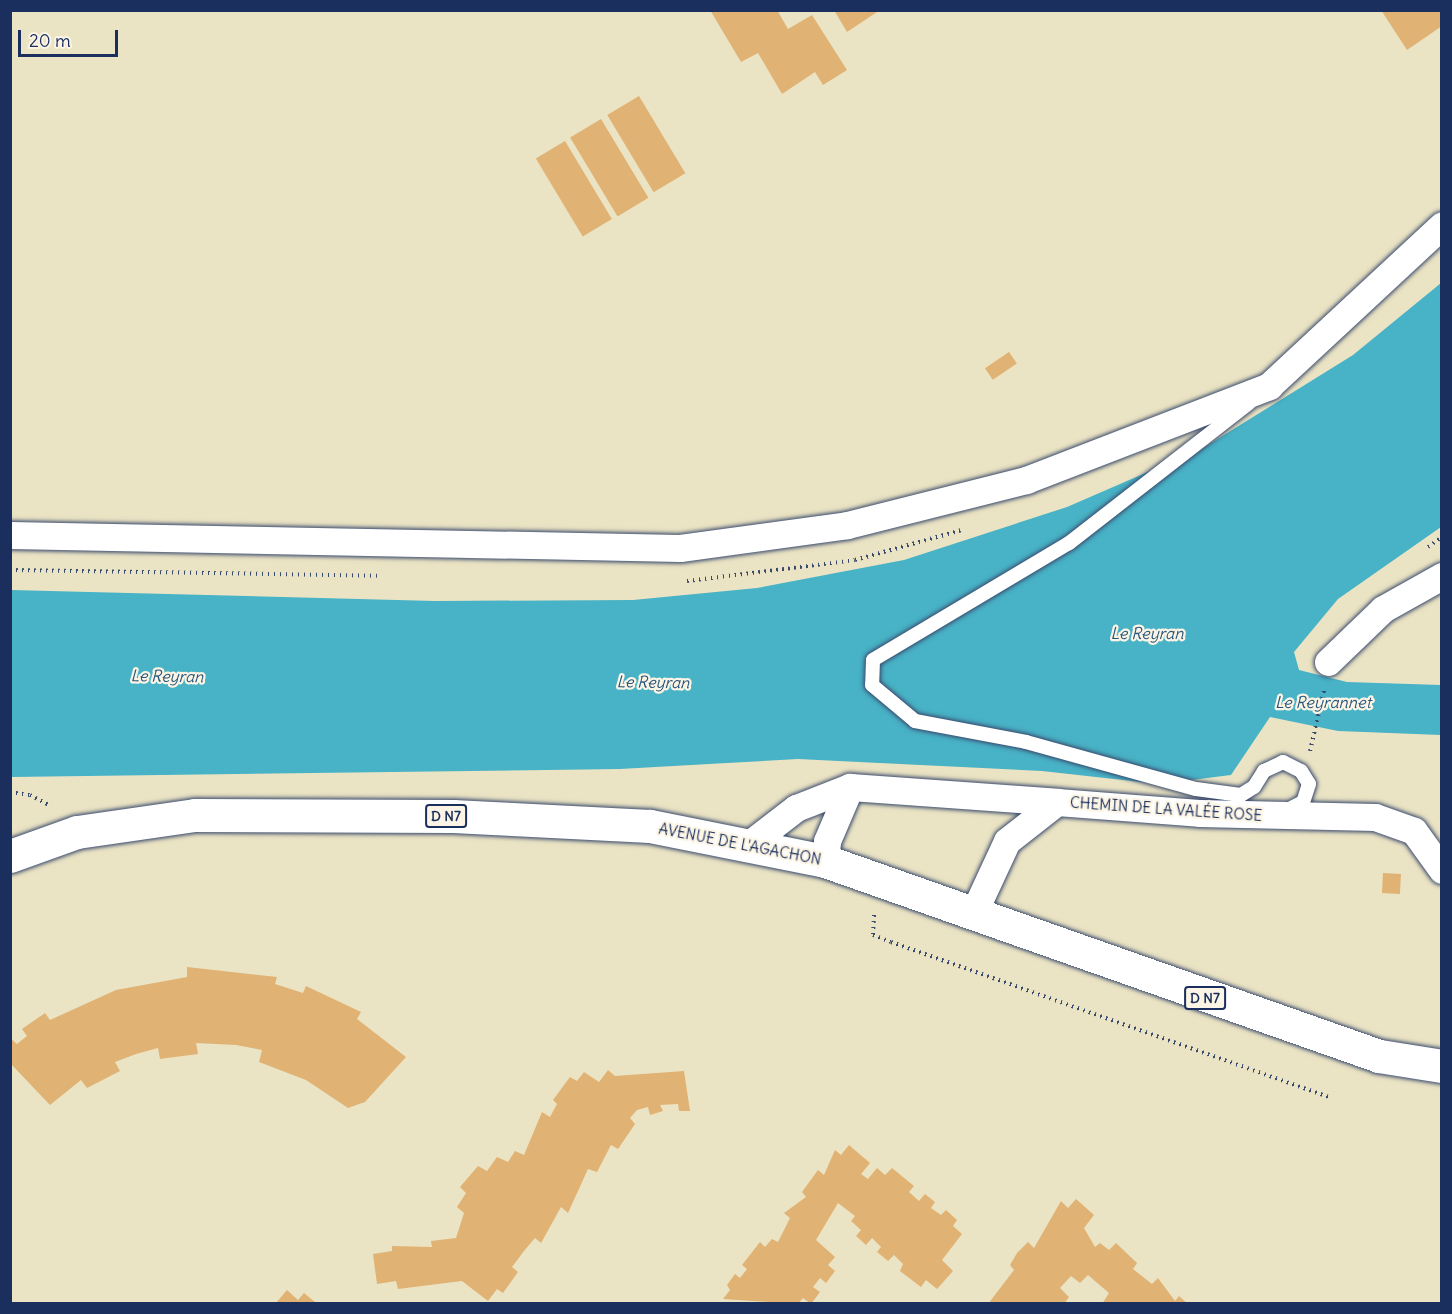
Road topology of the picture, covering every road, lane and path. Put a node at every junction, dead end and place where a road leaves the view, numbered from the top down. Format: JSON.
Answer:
{"nodes":[{"id":1,"x":1442,"y":225,"type":"edge"},
{"id":2,"x":1269,"y":387,"type":"junction"},
{"id":3,"x":10,"y":535,"type":"edge"},
{"id":4,"x":1442,"y":576,"type":"edge"},
{"id":5,"x":1328,"y":662,"type":"joint"},
{"id":6,"x":1317,"y":735,"type":"dead end"},
{"id":7,"x":850,"y":787,"type":"junction"},
{"id":8,"x":1056,"y":802,"type":"junction"},
{"id":9,"x":1276,"y":816,"type":"junction"},
{"id":10,"x":748,"y":845,"type":"junction"},
{"id":11,"x":10,"y":856,"type":"edge"},
{"id":12,"x":825,"y":861,"type":"junction"},
{"id":13,"x":1442,"y":870,"type":"edge"},
{"id":14,"x":880,"y":879,"type":"junction"},
{"id":15,"x":974,"y":912,"type":"junction"},
{"id":16,"x":1442,"y":1066,"type":"edge"},
{"id":17,"x":1331,"y":1098,"type":"dead end"}],
"edges":[{"from":1,"to":2,"type":"street"},
{"from":2,"to":3,"type":"street"},
{"from":2,"to":9,"type":"lane"},
{"from":4,"to":5,"type":"street"},
{"from":5,"to":6,"type":"path"},
{"from":7,"to":8,"type":"street","name":"CHEMIN DE LA VALÉE ROSE"},
{"from":7,"to":10,"type":"street","name":"CHEMIN DE LA VALÉE ROSE"},
{"from":7,"to":12,"type":"street"},
{"from":8,"to":9,"type":"street","name":"CHEMIN DE LA VALÉE ROSE"},
{"from":8,"to":15,"type":"street","name":"CHEMIN DE LA VALÉE ROSE"},
{"from":9,"to":13,"type":"street","name":"CHEMIN DE LA VALÉE ROSE"},
{"from":10,"to":11,"type":"main road","name":"AVENUE DE L'AGACHON","number":"D N7"},
{"from":10,"to":12,"type":"main road","name":"AVENUE DE L'AGACHON","number":"D N7"},
{"from":12,"to":14,"type":"main road","name":"AVENUE DE L'AGACHON","number":"D N7"},
{"from":14,"to":15,"type":"main road","name":"AVENUE DE L'AGACHON","number":"D N7"},
{"from":14,"to":17,"type":"path"},
{"from":15,"to":16,"type":"main road","name":"AVENUE DE L'AGACHON","number":"D N7"}]}
